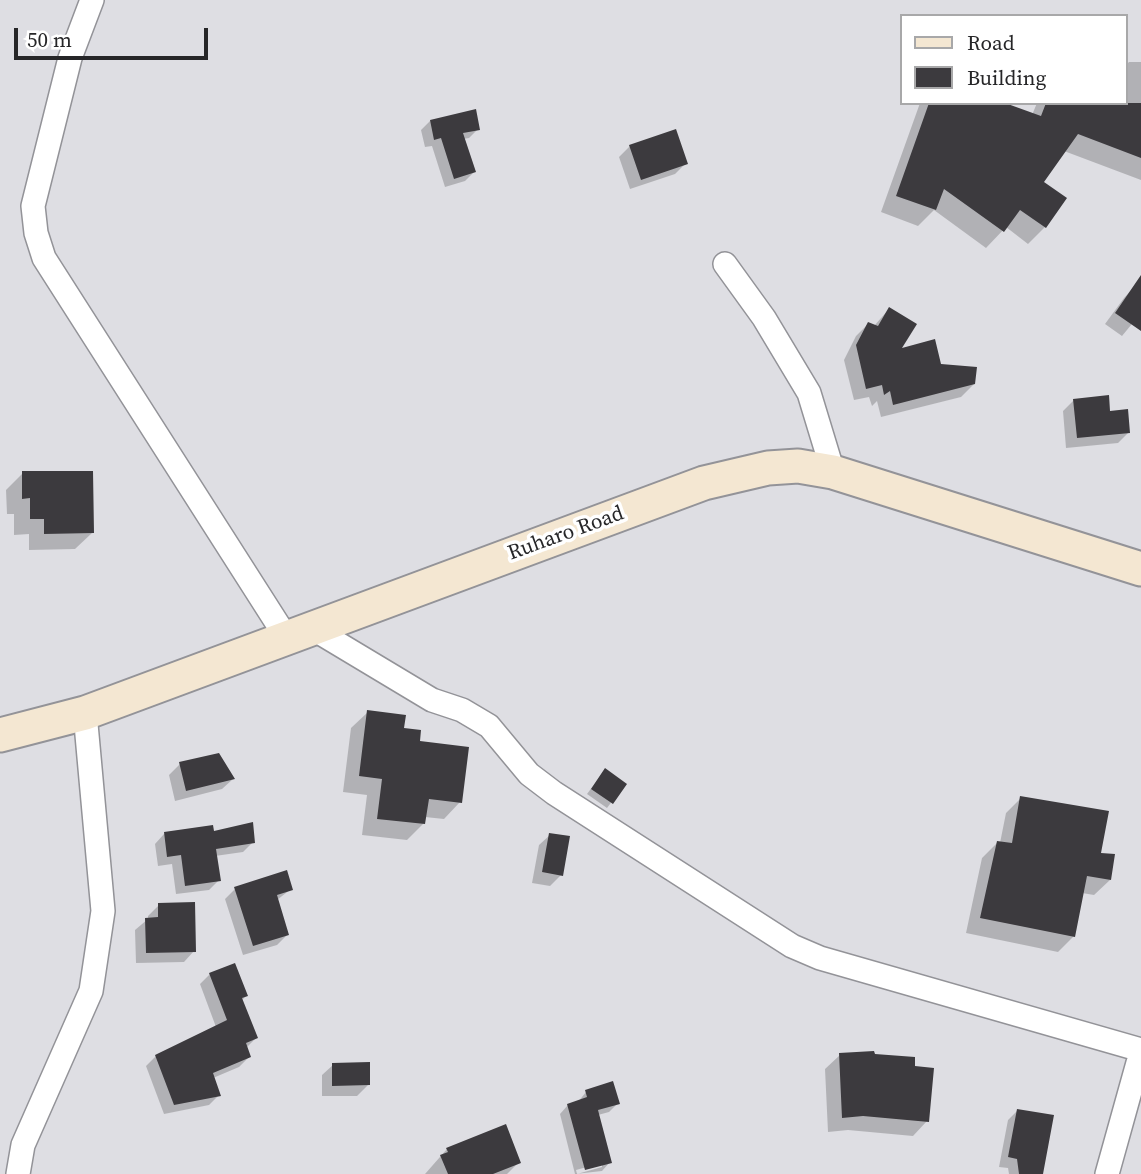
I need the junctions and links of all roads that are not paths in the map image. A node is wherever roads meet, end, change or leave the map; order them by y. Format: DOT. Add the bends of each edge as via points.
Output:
graph roads {
  1 [pos="92,0"];
  2 [pos="725,264"];
  3 [pos="833,472"];
  4 [pos="1141,569"];
  5 [pos="299,633"];
  6 [pos="85,713"];
  7 [pos="0,735"];
  8 [pos="1141,1051"];
  9 [pos="18,1174"];
  10 [pos="1107,1174"];
  1 -- 5 [label="street" via="70,58 33,206 44,258"];
  2 -- 3 [label="street" via="809,393"];
  3 -- 4 [label="street, Ruharo Road"];
  3 -- 5 [label="street, Ruharo Road" via="798,466 768,468 704,482"];
  5 -- 6 [label="street, Ruharo Road"];
  5 -- 8 [label="street" via="489,726 529,774 554,793 792,946"];
  6 -- 7 [label="street, Ruharo Road"];
  6 -- 9 [label="street" via="103,911 91,991 23,1145"];
  8 -- 10 [label="street"];
}
